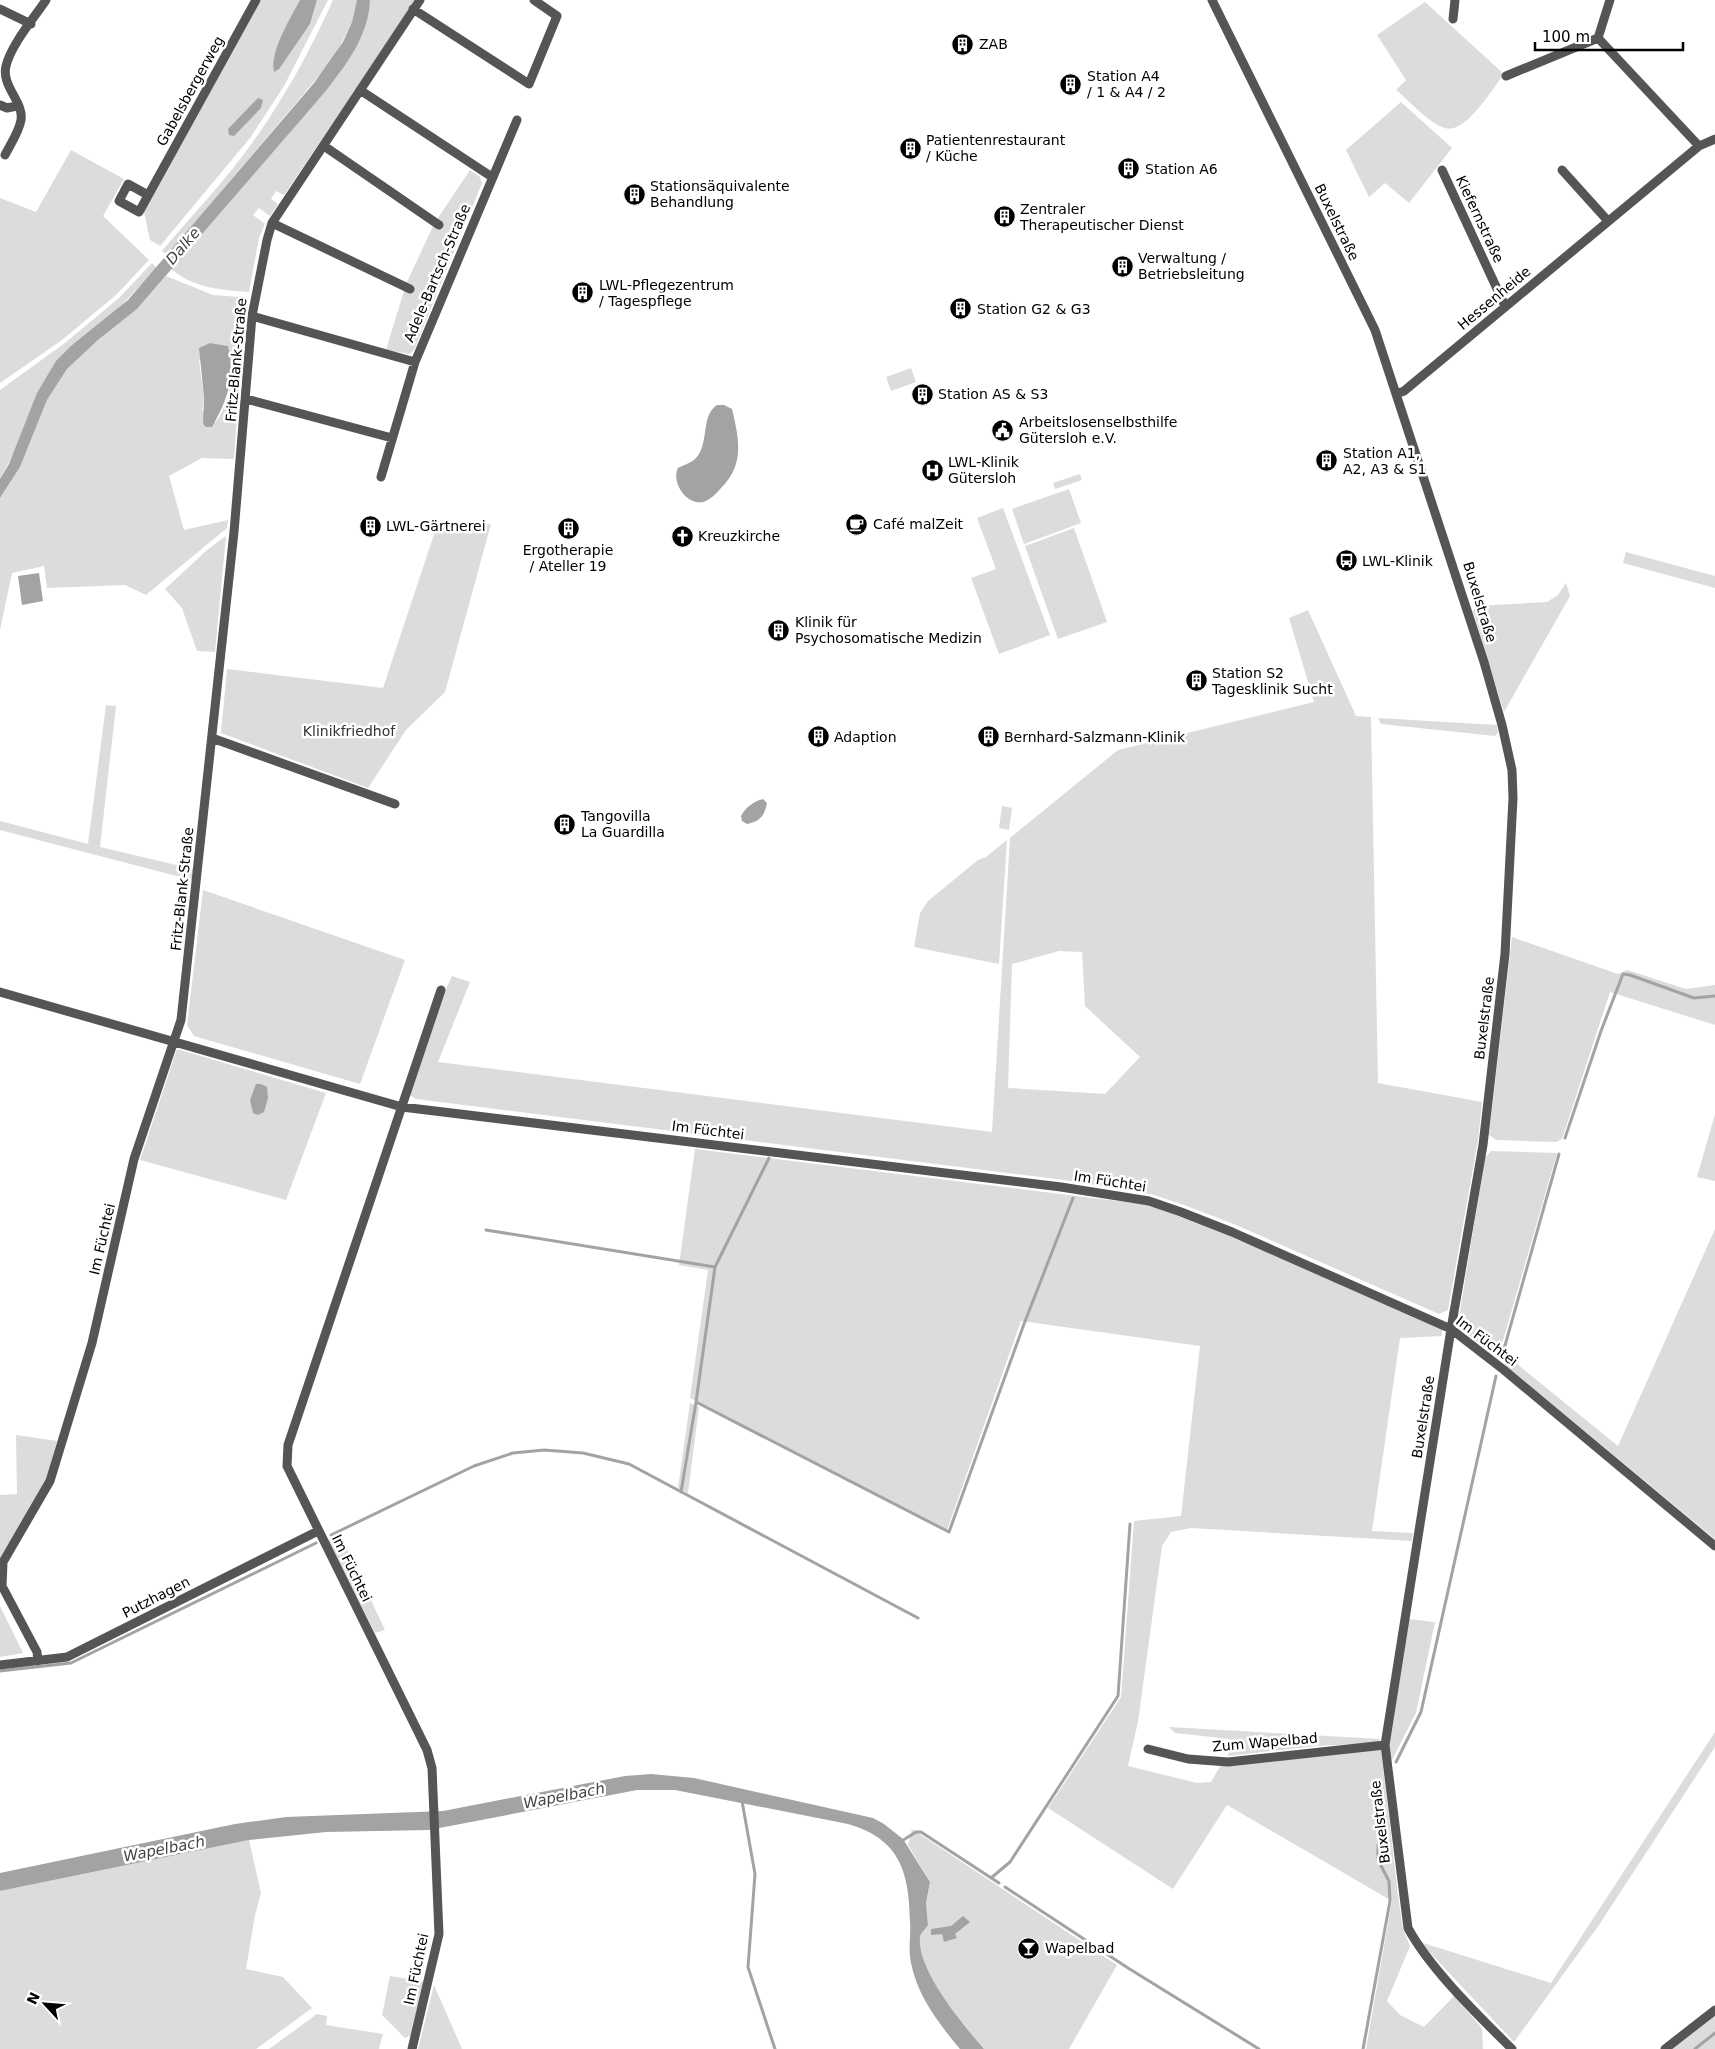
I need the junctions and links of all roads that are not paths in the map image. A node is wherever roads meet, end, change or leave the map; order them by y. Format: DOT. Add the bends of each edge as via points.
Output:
graph roads {
  1 [pos="46,0"];
  2 [pos="256,0"];
  3 [pos="420,0"];
  4 [pos="534,0"];
  5 [pos="1212,0"];
  6 [pos="1454,0"];
  7 [pos="1610,0"];
  8 [pos="0,9"];
  9 [pos="413,9"];
  10 [pos="1453,20"];
  11 [pos="30,24"];
  12 [pos="1598,38"];
  13 [pos="1506,76"];
  14 [pos="3,77"];
  15 [pos="360,90"];
  16 [pos="0,105"];
  17 [pos="17,106"];
  18 [pos="517,120"];
  19 [pos="1715,138"];
  20 [pos="324,146"];
  21 [pos="1699,146"];
  22 [pos="5,155"];
  23 [pos="1442,170"];
  24 [pos="1562,170"];
  25 [pos="492,177"];
  26 [pos="148,195"];
  27 [pos="1608,221"];
  28 [pos="272,224"];
  29 [pos="439,226"];
  30 [pos="410,289"];
  31 [pos="1505,306"];
  32 [pos="252,316"];
  33 [pos="415,362"];
  34 [pos="1396,394"];
  35 [pos="246,399"];
  36 [pos="392,438"];
  37 [pos="381,477"];
  38 [pos="212,738"];
  39 [pos="395,804"];
  40 [pos="441,990"];
  41 [pos="0,992"];
  42 [pos="175,1042"];
  43 [pos="402,1107"];
  44 [pos="1450,1329"];
  45 [pos="318,1531"];
  46 [pos="1715,1546"];
  47 [pos="38,1661"];
  48 [pos="0,1666"];
  49 [pos="1385,1745"];
  50 [pos="1148,1749"];
  51 [pos="1715,2010"];
  52 [pos="412,2049"];
  53 [pos="1512,2049"];
  54 [pos="1666,2049"];
  1 -- 11 [label="street"];
  2 -- 26 [label="street, Gabelsbergerweg"];
  3 -- 9 [label="street, Fritz-Blank-Straße"];
  4 -- 9 [label="street" via="557,16 530,84"];
  5 -- 34 [label="street, Buxelstraße" via="1375,330"];
  6 -- 10 [label="street"];
  7 -- 12 [label="street"];
  8 -- 11 [label="street"];
  9 -- 15 [label="street, Fritz-Blank-Straße"];
  11 -- 14 [label="street" via="8,61"];
  12 -- 13 [label="street"];
  12 -- 21 [label="street"];
  14 -- 17 [label="street"];
  15 -- 20 [label="street, Fritz-Blank-Straße"];
  15 -- 25 [label="street"];
  16 -- 17 [label="street" via="7,108"];
  17 -- 22 [label="street" via="21,122"];
  18 -- 25 [label="street, Adele-Bartsch-Straße"];
  19 -- 21 [label="street, Hessenheide"];
  20 -- 28 [label="street, Fritz-Blank-Straße"];
  20 -- 29 [label="street"];
  21 -- 27 [label="street, Hessenheide"];
  23 -- 31 [label="street, Kiefernstraße"];
  24 -- 27 [label="street"];
  25 -- 33 [label="street, Adele-Bartsch-Straße"];
  27 -- 31 [label="street, Hessenheide"];
  28 -- 30 [label="street"];
  28 -- 32 [label="street, Fritz-Blank-Straße"];
  31 -- 34 [label="street, Hessenheide" via="1404,391"];
  32 -- 33 [label="street, Adele-Bartsch-Straße"];
  32 -- 35 [label="street, Fritz-Blank-Straße"];
  33 -- 36 [label="street"];
  34 -- 44 [label="street, Buxelstraße" via="1502,725 1512,770 1514,798 1505,954 1483,1145"];
  35 -- 36 [label="street"];
  35 -- 38 [label="street, Fritz-Blank-Straße"];
  36 -- 37 [label="street"];
  38 -- 39 [label="street"];
  38 -- 42 [label="street, Fritz-Blank-Straße" via="181,1020"];
  40 -- 43 [label="street, Im Füchtei"];
  41 -- 42 [label="street, Im Füchtei"];
  42 -- 43 [label="street, Im Füchtei"];
  42 -- 47 [label="street, Im Füchtei" via="134,1158 92,1343 52,1473 35,1510 3,1562 2,1586 37,1652"];
  43 -- 44 [label="street, Im Füchtei" via="1061,1187 1149,1201 1232,1232"];
  43 -- 45 [label="street, Im Füchtei" via="288,1445 287,1466"];
  44 -- 46 [label="street, Im Füchtei"];
  44 -- 49 [label="street, Buxelstraße"];
  45 -- 47 [label="street, Putzhagen" via="67,1657"];
  45 -- 52 [label="street, Im Füchtei" via="427,1750 432,1768 439,1934"];
  47 -- 48 [label="street, Putzhagen"];
  49 -- 50 [label="street, Zum Wapelbad" via="1228,1762 1188,1760"];
  49 -- 53 [label="street, Buxelstraße" via="1408,1928 1416,1944 1480,2018"];
  51 -- 54 [label="street"];
}
